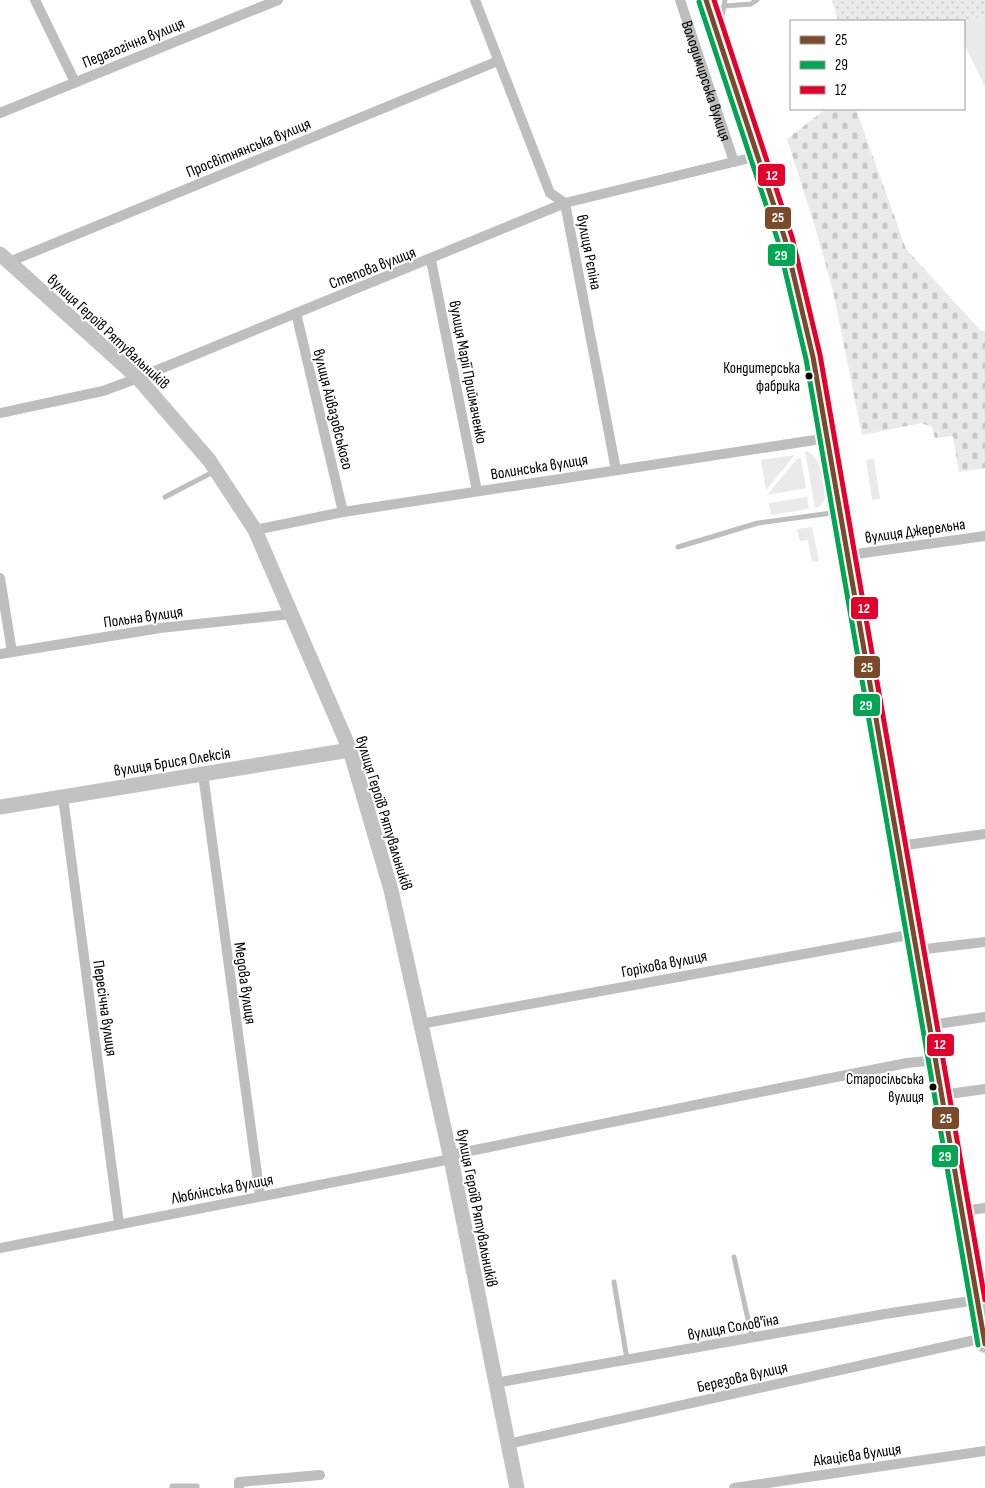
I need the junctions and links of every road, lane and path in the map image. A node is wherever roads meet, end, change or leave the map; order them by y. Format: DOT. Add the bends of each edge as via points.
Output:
graph roads {
  1 [pos="34,0"];
  2 [pos="278,0"];
  3 [pos="475,0"];
  4 [pos="680,0"];
  5 [pos="706,0"];
  6 [pos="725,0"];
  7 [pos="757,0"];
  8 [pos="252,5"];
  9 [pos="726,6"];
  10 [pos="718,35"];
  11 [pos="498,61"];
  12 [pos="75,82"];
  13 [pos="0,113"];
  14 [pos="758,156"];
  15 [pos="734,162"];
  16 [pos="565,203"];
  17 [pos="4,258"];
  18 [pos="431,260"];
  19 [pos="296,313"];
  20 [pos="138,378"];
  21 [pos="0,413"];
  22 [pos="828,438"];
  23 [pos="216,470"];
  24 [pos="616,470"];
  25 [pos="477,491"];
  26 [pos="166,497"];
  27 [pos="343,512"];
  28 [pos="842,512"];
  29 [pos="255,530"];
  30 [pos="985,536"];
  31 [pos="678,547"];
  32 [pos="849,555"];
  33 [pos="0,578"];
  34 [pos="291,614"];
  35 [pos="12,652"];
  36 [pos="0,654"];
  37 [pos="350,750"];
  38 [pos="203,774"];
  39 [pos="63,797"];
  40 [pos="0,807"];
  41 [pos="985,834"];
  42 [pos="899,846"];
  43 [pos="914,934"];
  44 [pos="985,942"];
  45 [pos="917,950"];
  46 [pos="985,1017"];
  47 [pos="420,1024"];
  48 [pos="930,1025"];
  49 [pos="936,1060"];
  50 [pos="985,1089"];
  51 [pos="942,1095"];
  52 [pos="450,1157"];
  53 [pos="260,1196"];
  54 [pos="985,1208"];
  55 [pos="962,1211"];
  56 [pos="119,1223"];
  57 [pos="0,1248"];
  58 [pos="734,1257"];
  59 [pos="979,1280"];
  60 [pos="614,1282"];
  61 [pos="977,1300"];
  62 [pos="752,1338"];
  63 [pos="984,1341"];
  64 [pos="627,1360"];
  65 [pos="495,1384"];
  66 [pos="508,1444"];
  67 [pos="985,1451"];
  68 [pos="320,1475"];
  69 [pos="172,1488"];
  70 [pos="197,1488"];
  71 [pos="239,1488"];
  72 [pos="517,1488"];
  73 [pos="734,1488"];
  1 -- 12 [label="street"];
  2 -- 8 [label="street, Педагогічна вулиця"];
  3 -- 11 [label="street, вулиця Рєпіна"];
  4 -- 15 [label="street, Володимирська вулиця"];
  5 -- 10 [label="main road, Володимирська вулиця"];
  6 -- 9 [label="lane"];
  7 -- 9 [label="lane" via="751,4"];
  8 -- 12 [label="street, Педагогічна вулиця"];
  9 -- 10 [label="lane"];
  10 -- 14 [label="main road, Володимирська вулиця"];
  11 -- 16 [label="street, вулиця Рєпіна" via="550,193"];
  11 -- 17 [label="street, Просвітнянська вулиця"];
  12 -- 13 [label="street, Педагогічна вулиця"];
  14 -- 15 [label="street, Степова вулиця"];
  14 -- 22 [label="main road, Володимирська вулиця" via="801,299"];
  15 -- 16 [label="street, Степова вулиця"];
  16 -- 18 [label="street, Степова вулиця"];
  16 -- 24 [label="street, вулиця Рєпіна"];
  17 -- 20 [label="street, вулиця Героїв Рятувальників"];
  18 -- 19 [label="street, Степова вулиця"];
  18 -- 25 [label="street, вулиця Марії Приймаченко"];
  19 -- 20 [label="street, Степова вулиця"];
  19 -- 27 [label="street, вулиця Айвазовського"];
  20 -- 21 [label="street, Степова вулиця" via="102,391"];
  20 -- 23 [label="street, вулиця Героїв Рятувальників"];
  22 -- 24 [label="street, Волинська вулиця"];
  22 -- 28 [label="main road, Володимирська вулиця"];
  23 -- 26 [label="lane"];
  23 -- 29 [label="street, вулиця Героїв Рятувальників"];
  24 -- 25 [label="street, Волинська вулиця"];
  25 -- 27 [label="street, Волинська вулиця"];
  27 -- 29 [label="street, Волинська вулиця"];
  28 -- 31 [label="lane" via="758,523"];
  28 -- 32 [label="main road, Володимирська вулиця"];
  29 -- 34 [label="street, вулиця Героїв Рятувальників"];
  30 -- 32 [label="street, вулиця Джерельна"];
  32 -- 42 [label="main road, Володимирська вулиця"];
  33 -- 35 [label="street"];
  34 -- 35 [label="street, Польна вулиця" via="160,628"];
  34 -- 37 [label="street, вулиця Героїв Рятувальників"];
  35 -- 36 [label="street, Польна вулиця"];
  37 -- 38 [label="street, вулиця Брися Олексія"];
  37 -- 47 [label="street, вулиця Героїв Рятувальників" via="391,890"];
  38 -- 39 [label="street, вулиця Брися Олексія"];
  38 -- 53 [label="street, Медова вулиця"];
  39 -- 40 [label="street, вулиця Брися Олексія"];
  39 -- 56 [label="street, Пересічна вулиця"];
  41 -- 42 [label="street"];
  42 -- 43 [label="main road, Володимирська вулиця"];
  43 -- 45 [label="main road, Володимирська вулиця"];
  43 -- 47 [label="street, Горіхова вулиця"];
  44 -- 45 [label="street"];
  45 -- 48 [label="main road, Володимирська вулиця"];
  46 -- 48 [label="street"];
  47 -- 52 [label="street, вулиця Героїв Рятувальників"];
  48 -- 49 [label="main road, Володимирська вулиця"];
  49 -- 51 [label="main road, Володимирська вулиця"];
  49 -- 52 [label="street" via="777,1088"];
  50 -- 51 [label="street"];
  51 -- 55 [label="main road, Володимирська вулиця"];
  52 -- 53 [label="street, Люблінська вулиця"];
  52 -- 65 [label="street, вулиця Героїв Рятувальників"];
  53 -- 56 [label="street, Люблінська вулиця"];
  54 -- 55 [label="street"];
  55 -- 59 [label="main road, Володимирська вулиця"];
  56 -- 57 [label="street, Люблінська вулиця"];
  58 -- 62 [label="lane"];
  59 -- 61 [label="main road, Володимирська вулиця"];
  60 -- 64 [label="lane"];
  61 -- 62 [label="street, вулиця Солов'їна"];
  61 -- 63 [label="main road, Володимирська вулиця"];
  62 -- 64 [label="street, вулиця Солов'їна"];
  63 -- 66 [label="street, Березова вулиця"];
  64 -- 65 [label="street, вулиця Солов'їна"];
  65 -- 66 [label="street, вулиця Героїв Рятувальників"];
  66 -- 72 [label="street, вулиця Героїв Рятувальників"];
  67 -- 73 [label="street, Акацієва вулиця"];
  68 -- 71 [label="street" via="239,1482"];
  69 -- 70 [label="lane"];
}
